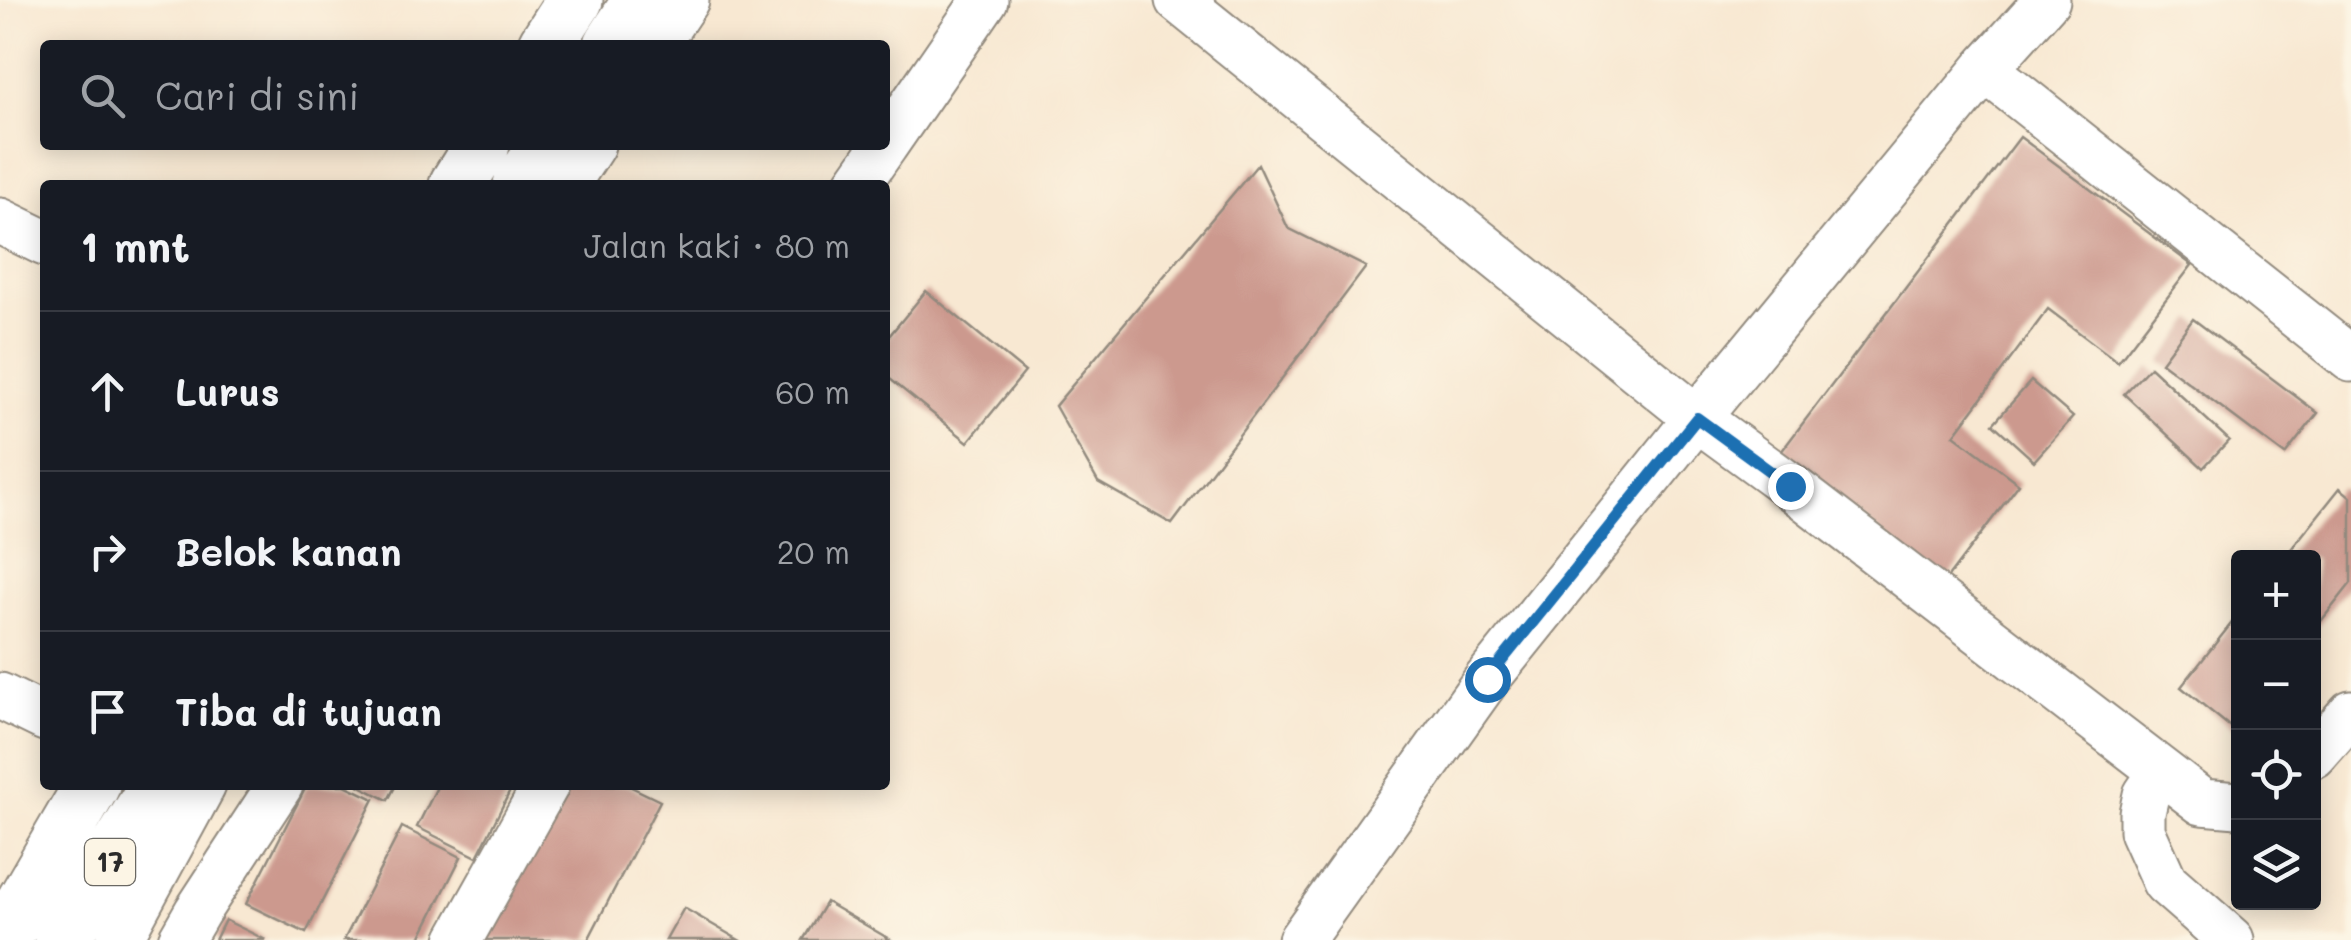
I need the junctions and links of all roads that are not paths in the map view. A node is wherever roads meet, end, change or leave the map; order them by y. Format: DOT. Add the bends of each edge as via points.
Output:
graph roads {
  1 [pos="575,0"];
  2 [pos="642,0"];
  3 [pos="686,0"];
  4 [pos="985,0"];
  5 [pos="1178,0"];
  6 [pos="2047,0"];
  7 [pos="549,40"];
  8 [pos="615,40"];
  9 [pos="659,40"];
  10 [pos="1985,69"];
  11 [pos="890,138"];
  12 [pos="479,150"];
  13 [pos="544,150"];
  14 [pos="589,150"];
  15 [pos="882,150"];
  16 [pos="460,180"];
  17 [pos="524,180"];
  18 [pos="569,180"];
  19 [pos="860,180"];
  20 [pos="0,221"];
  21 [pos="40,241"];
  22 [pos="2351,359"];
  23 [pos="1697,418"];
  24 [pos="0,696"];
  25 [pos="2351,713"];
  26 [pos="40,716"];
  27 [pos="2321,748"];
  28 [pos="2162,773"];
  29 [pos="89,790"];
  30 [pos="155,790"];
  31 [pos="200,790"];
  32 [pos="277,790"];
  33 [pos="543,790"];
  34 [pos="2231,804"];
  35 [pos="2,940"];
  36 [pos="62,940"];
  37 [pos="119,940"];
  38 [pos="182,940"];
  39 [pos="459,940"];
  40 [pos="1301,940"];
  41 [pos="2231,940"];
  1 -- 7 [label="highway"];
  2 -- 8 [label="highway"];
  3 -- 9 [label="street"];
  4 -- 11 [label="street"];
  5 -- 23 [label="street"];
  6 -- 10 [label="street"];
  10 -- 22 [label="street"];
  10 -- 23 [label="street"];
  12 -- 16 [label="highway"];
  13 -- 17 [label="highway"];
  14 -- 18 [label="street"];
  15 -- 19 [label="street"];
  20 -- 21 [label="street"];
  23 -- 28 [label="street"];
  23 -- 40 [label="street" via="1487,679"];
  24 -- 26 [label="street"];
  25 -- 27 [label="street"];
  28 -- 34 [label="street" via="2202,802"];
  28 -- 41 [label="street" via="2146,796 2142,831 2166,882"];
  29 -- 35 [label="highway, 17"];
  30 -- 36 [label="highway, 17"];
  31 -- 37 [label="street"];
  32 -- 38 [label="street"];
  33 -- 39 [label="street"];
}
